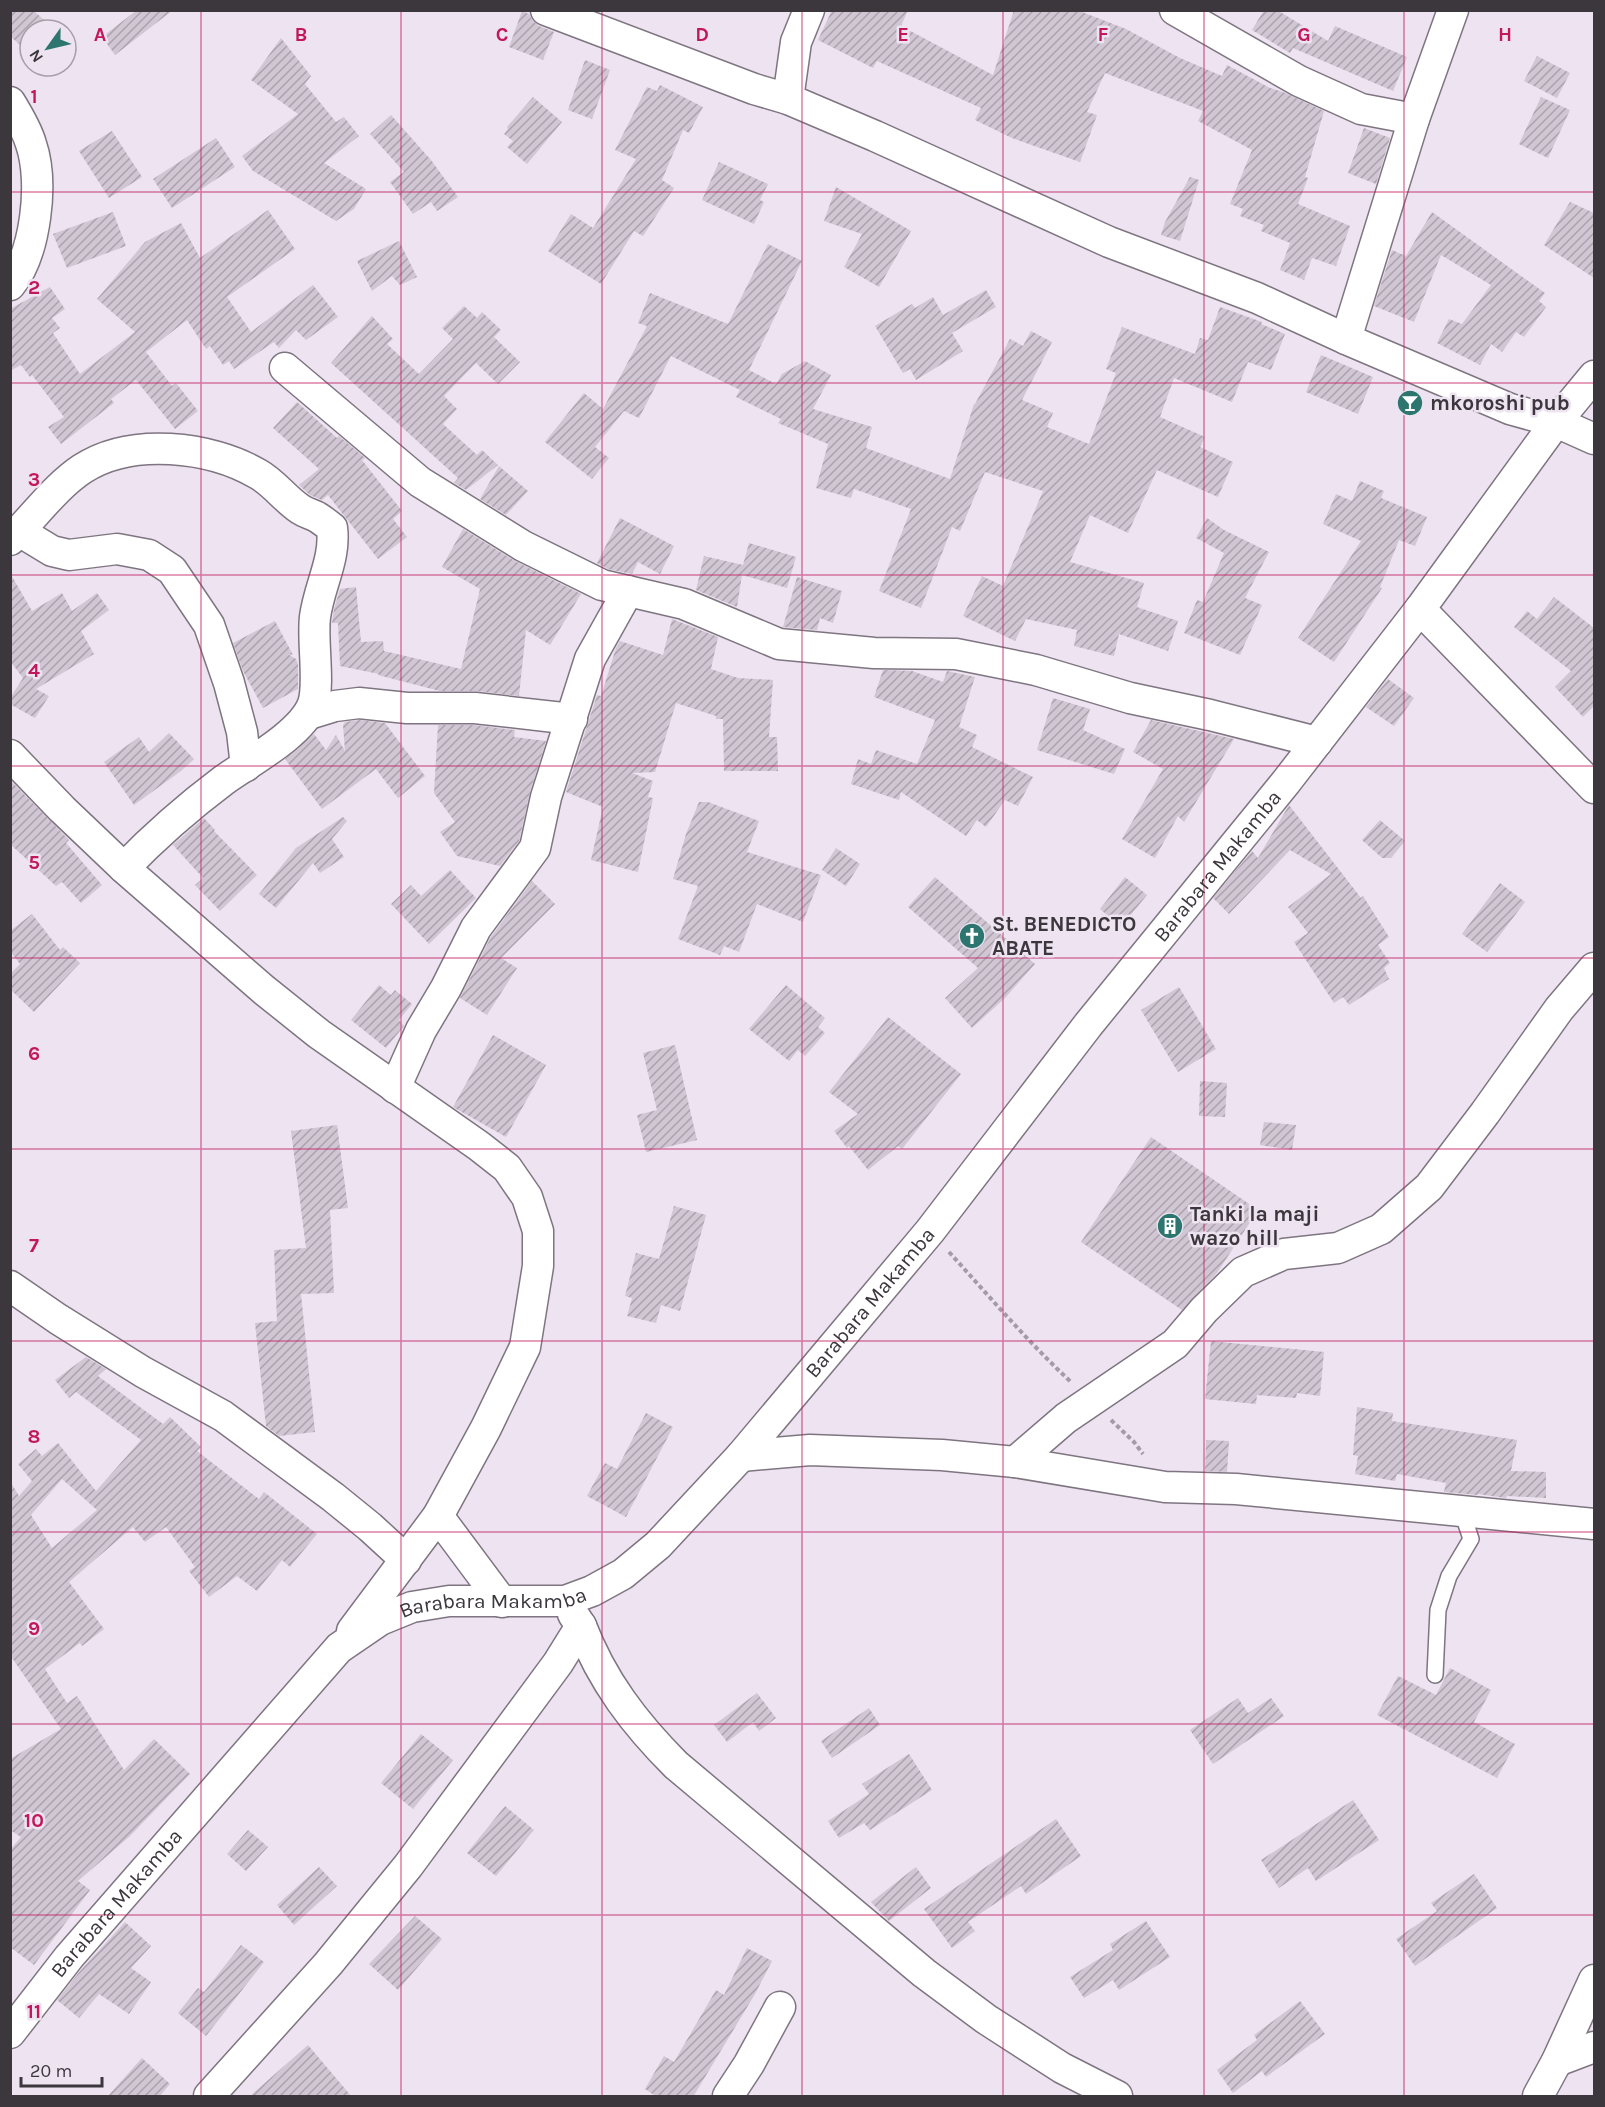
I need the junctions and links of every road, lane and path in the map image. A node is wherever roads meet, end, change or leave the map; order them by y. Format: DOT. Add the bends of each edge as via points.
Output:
graph roads {
  1 [pos="809,10"];
  2 [pos="1175,10"];
  3 [pos="1453,10"];
  4 [pos="559,12"];
  5 [pos="788,99"];
  6 [pos="10,102"];
  7 [pos="1414,119"];
  8 [pos="10,285"];
  9 [pos="1346,339"];
  10 [pos="285,369"];
  11 [pos="1594,376"];
  12 [pos="1556,422"];
  13 [pos="1594,439"];
  14 [pos="15,536"];
  15 [pos="628,591"];
  16 [pos="1420,609"];
  17 [pos="309,714"];
  18 [pos="572,719"];
  19 [pos="1317,742"];
  20 [pos="10,755"];
  21 [pos="246,766"];
  22 [pos="1594,788"];
  23 [pos="124,868"];
  24 [pos="1594,968"];
  25 [pos="395,1088"];
  26 [pos="930,1231"];
  27 [pos="10,1286"];
  28 [pos="1092,1400"];
  29 [pos="741,1456"];
  30 [pos="1015,1462"];
  31 [pos="1165,1487"];
  32 [pos="1462,1512"];
  33 [pos="438,1516"];
  34 [pos="1594,1524"];
  35 [pos="406,1560"];
  36 [pos="565,1601"];
  37 [pos="502,1602"];
  38 [pos="581,1626"];
  39 [pos="339,1647"];
  40 [pos="1434,1675"];
  41 [pos="1594,1980"];
  42 [pos="780,2007"];
  43 [pos="10,2033"];
  44 [pos="1594,2047"];
  45 [pos="1557,2061"];
  46 [pos="209,2097"];
  47 [pos="728,2097"];
  48 [pos="1117,2097"];
  49 [pos="1538,2097"];
  1 -- 5 [label="street" via="796,42"];
  2 -- 7 [label="street" via="1299,81 1361,110"];
  3 -- 7 [label="street"];
  4 -- 5 [label="street"];
  5 -- 9 [label="street" via="1109,242 1257,298"];
  6 -- 8 [label="street" via="32,145 38,180 30,247"];
  7 -- 9 [label="street"];
  9 -- 12 [label="street" via="1510,409"];
  10 -- 15 [label="street" via="420,483 523,546 602,585"];
  11 -- 12 [label="street, Barabara Makamba"];
  12 -- 13 [label="street"];
  12 -- 16 [label="street, Barabara Makamba"];
  14 -- 17 [label="street" via="59,489 102,457 131,451 186,450 216,455 259,474 296,507 332,528 332,559 315,617 314,701"];
  14 -- 21 [label="street" via="69,555 117,549 149,555 172,570 209,625 239,722"];
  15 -- 18 [label="street" via="590,659"];
  15 -- 19 [label="street" via="684,604 779,644 874,653 956,654 1036,670 1130,698"];
  16 -- 19 [label="street, Barabara Makamba"];
  16 -- 22 [label="street"];
  17 -- 18 [label="street" via="358,703 475,708"];
  17 -- 21 [label="street"];
  18 -- 25 [label="street" via="546,797 535,848 476,927"];
  19 -- 26 [label="street, Barabara Makamba" via="1088,1025"];
  20 -- 23 [label="street"];
  21 -- 23 [label="street" via="172,821"];
  23 -- 25 [label="street" via="273,998"];
  24 -- 28 [label="street" via="1559,1009 1429,1187 1381,1229 1338,1248 1284,1254 1242,1272 1175,1344"];
  25 -- 33 [label="street" via="507,1168 527,1197 537,1231 538,1266 525,1347"];
  26 -- 28 [label="path" via="1043,1356"];
  26 -- 29 [label="street, Barabara Makamba"];
  27 -- 35 [label="street" via="143,1372 223,1416 333,1497"];
  28 -- 30 [label="street"];
  28 -- 31 [label="path" via="1134,1442"];
  29 -- 30 [label="street" via="810,1450"];
  29 -- 36 [label="street, Barabara Makamba" via="658,1545 623,1574"];
  30 -- 31 [label="street"];
  31 -- 32 [label="street" via="1236,1489"];
  32 -- 34 [label="street"];
  32 -- 40 [label="lane" via="1471,1539 1449,1576 1438,1610"];
  33 -- 35 [label="street"];
  33 -- 37 [label="street"];
  35 -- 39 [label="street"];
  36 -- 37 [label="street, Barabara Makamba"];
  36 -- 38 [label="street"];
  37 -- 39 [label="street, Barabara Makamba" via="448,1601 412,1607 380,1620"];
  38 -- 46 [label="street" via="408,1866 328,1964"];
  38 -- 48 [label="street" via="612,1689 647,1736 676,1765 924,1973 1062,2068"];
  39 -- 43 [label="street, Barabara Makamba" via="69,1957"];
  41 -- 45 [label="street"];
  42 -- 47 [label="street"];
  44 -- 45 [label="street"];
  45 -- 49 [label="street"];
}
